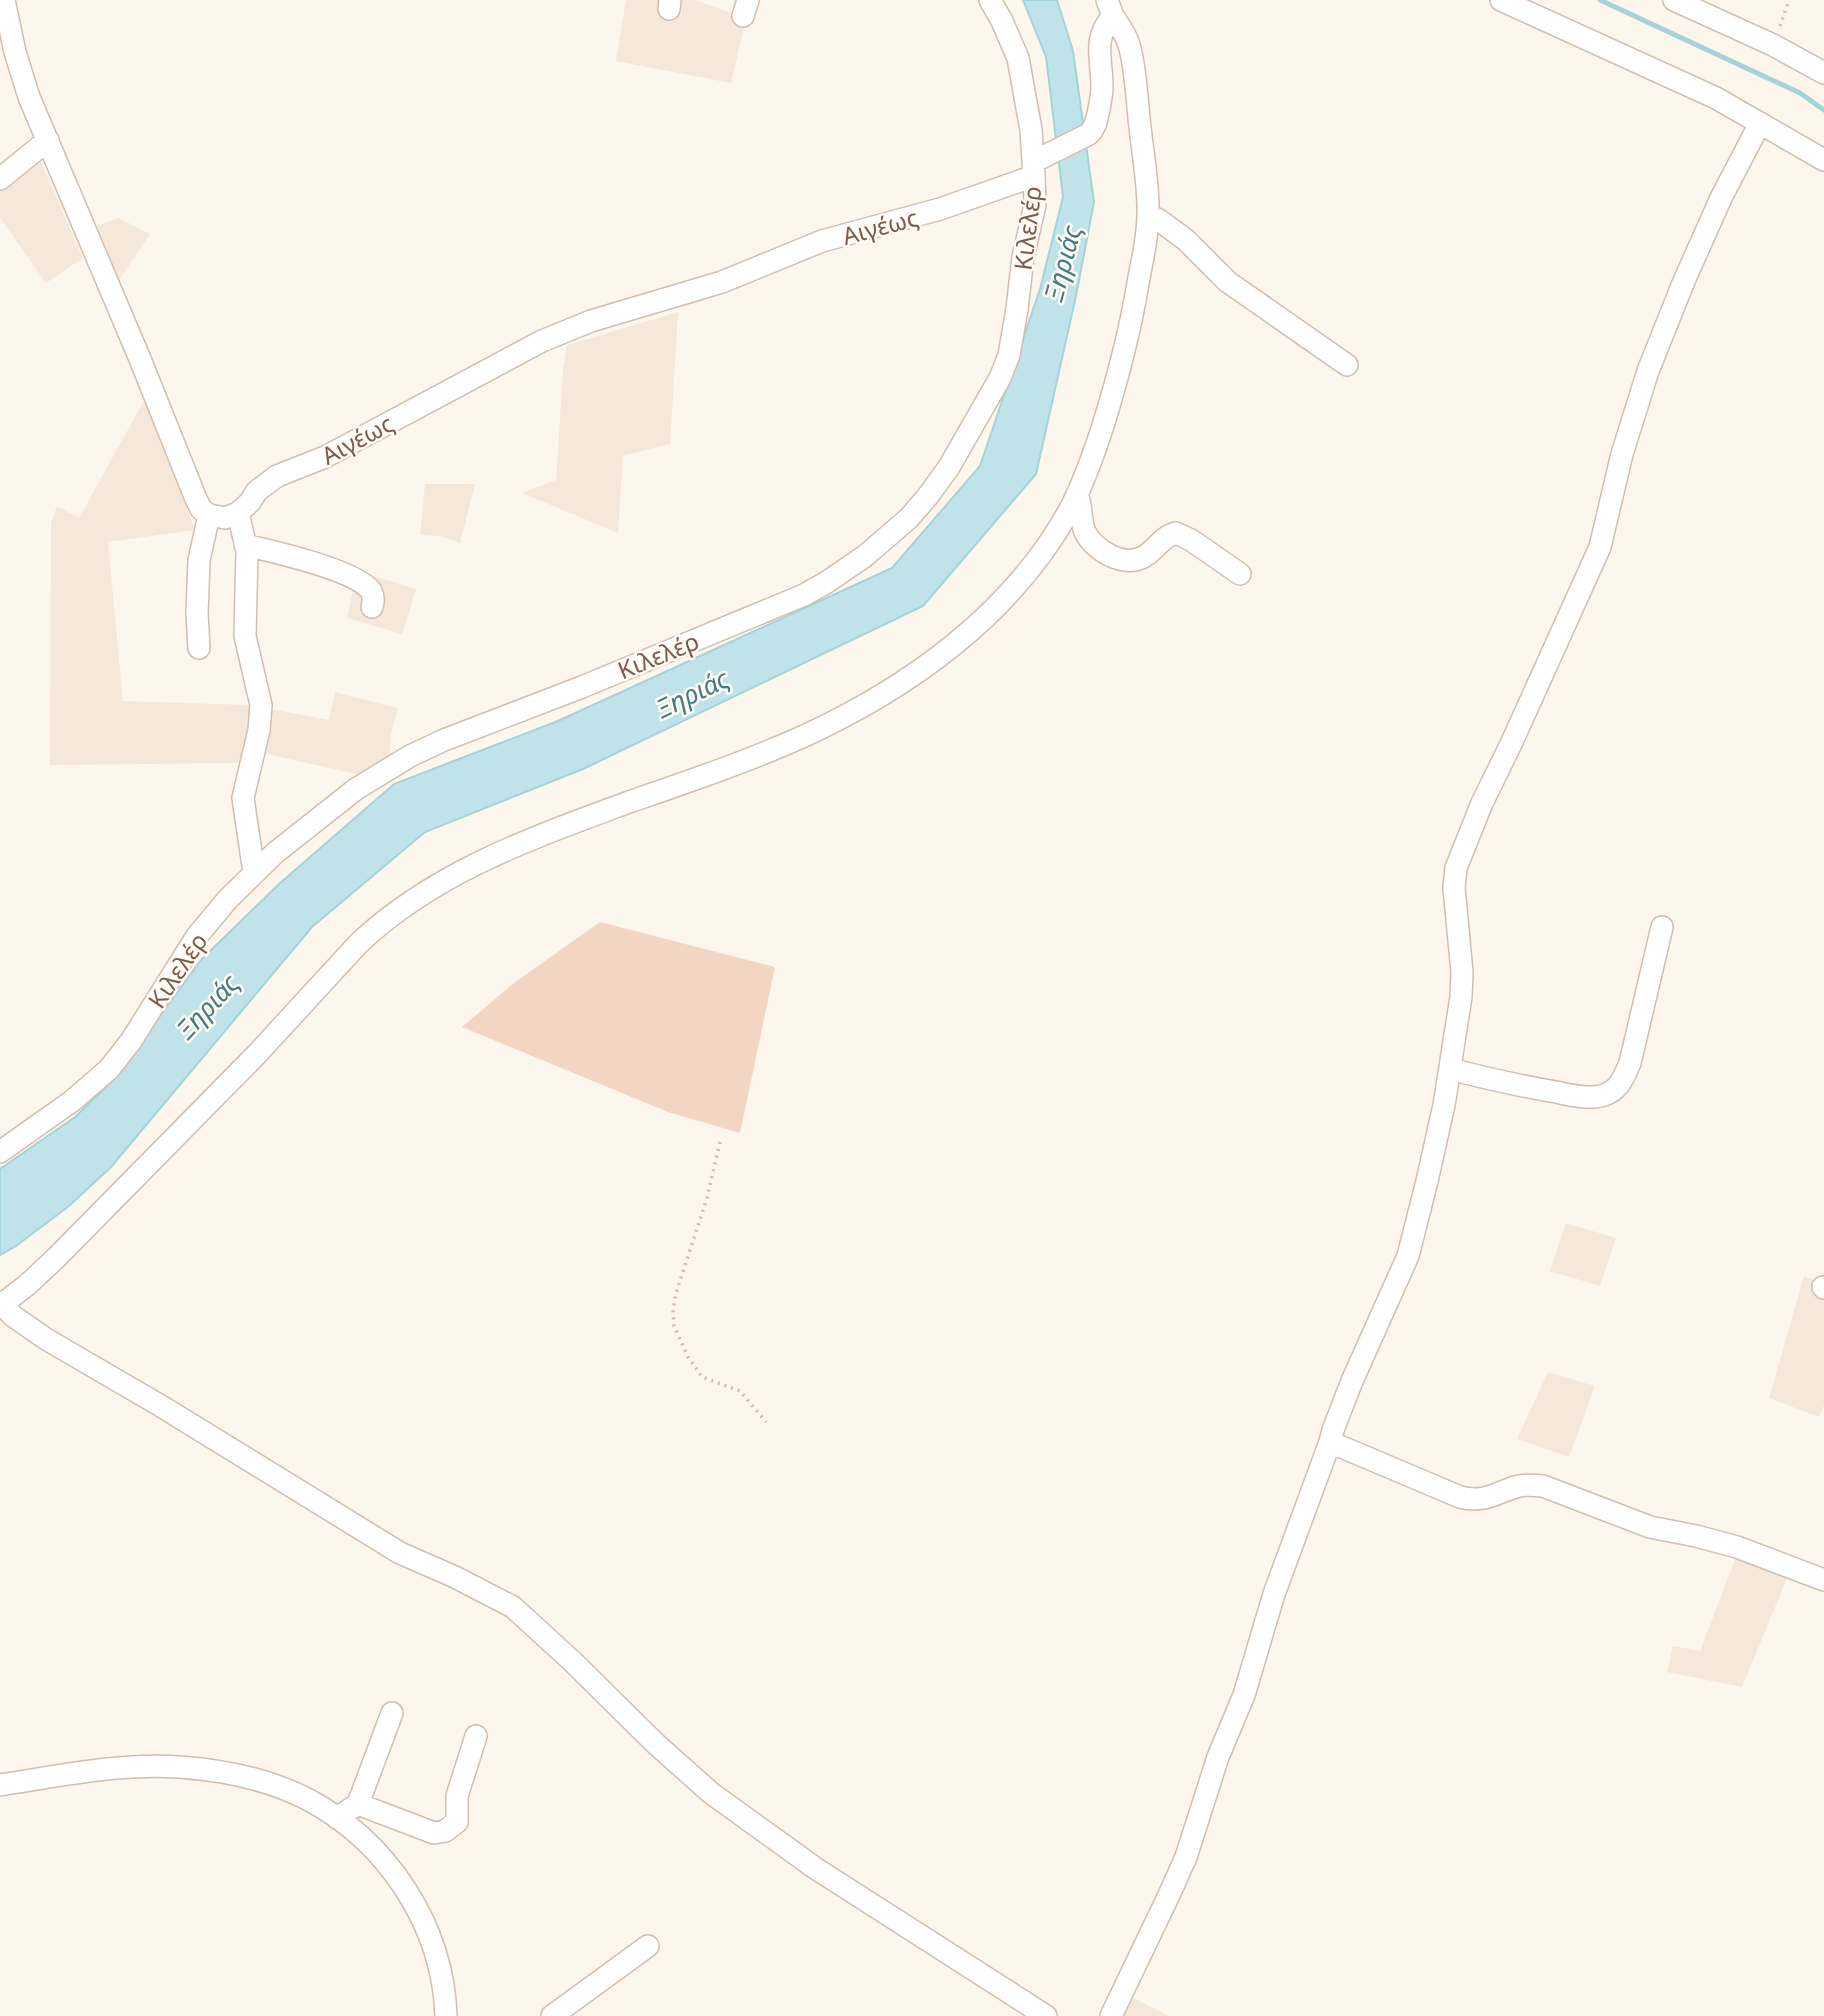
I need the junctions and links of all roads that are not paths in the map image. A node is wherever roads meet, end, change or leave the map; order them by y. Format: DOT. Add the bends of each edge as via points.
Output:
graph roads {
  1 [pos="4,0"];
  2 [pos="990,0"];
  3 [pos="1501,0"];
  4 [pos="1674,0"];
  5 [pos="1110,8"];
  6 [pos="1824,73"];
  7 [pos="1760,122"];
  8 [pos="48,140"];
  9 [pos="1824,160"];
  10 [pos="1034,169"];
  11 [pos="0,178"];
  12 [pos="1153,218"];
  13 [pos="1347,365"];
  14 [pos="1077,494"];
  15 [pos="238,513"];
  16 [pos="209,515"];
  17 [pos="245,545"];
  18 [pos="1241,574"];
  19 [pos="372,607"];
  20 [pos="199,648"];
  21 [pos="254,873"];
  22 [pos="1662,927"];
  23 [pos="1450,1069"];
  24 [pos="0,1152"];
  25 [pos="1,1304"];
  26 [pos="1331,1442"];
  27 [pos="1824,1580"];
  28 [pos="391,1713"];
  29 [pos="476,1736"];
  30 [pos="0,1785"];
  31 [pos="358,1804"];
  32 [pos="337,1818"];
  33 [pos="649,1945"];
  34 [pos="446,2016"];
  35 [pos="552,2016"];
  36 [pos="1046,2016"];
  37 [pos="1111,2016"];
  1 -- 8 [label="street" via="29,97"];
  2 -- 10 [label="street, Κιλελέρ" via="1018,58"];
  3 -- 7 [label="street"];
  4 -- 6 [label="street"];
  5 -- 10 [label="street, Αιγέως" via="1101,38 1101,101 1094,128"];
  5 -- 12 [label="street" via="1130,48"];
  7 -- 9 [label="street"];
  7 -- 23 [label="street" via="1721,198 1648,371 1600,547 1456,868 1462,972"];
  8 -- 11 [label="street"];
  8 -- 16 [label="street" via="196,499"];
  10 -- 15 [label="street, Αιγέως" via="918,216 822,242 722,282 551,337 325,457 277,476"];
  10 -- 21 [label="street, Κιλελέρ" via="1035,205 1009,355 1000,378 940,482 884,541 827,582 782,605 410,756 356,789"];
  12 -- 13 [label="street" via="1186,240 1228,282"];
  12 -- 14 [label="street" via="1109,405"];
  14 -- 18 [label="street" via="1086,534 1105,553 1136,560 1176,533"];
  14 -- 25 [label="street" via="1033,565 998,605 925,666 872,701 743,761 492,855 385,920 188,1126 56,1258"];
  15 -- 16 [label="street" via="225,518"];
  15 -- 17 [label="street"];
  16 -- 20 [label="street" via="199,560"];
  17 -- 19 [label="street" via="338,571 364,585 374,599"];
  17 -- 21 [label="street" via="245,636 261,705 243,798"];
  21 -- 24 [label="street, Κιλελέρ" via="197,936 109,1069"];
  22 -- 23 [label="street" via="1630,1063 1613,1091 1580,1097"];
  23 -- 26 [label="street" via="1408,1256 1352,1381"];
  25 -- 36 [label="street" via="46,1339 400,1553 513,1607 711,1793 815,1868"];
  26 -- 27 [label="street" via="1460,1497 1481,1499 1515,1486 1543,1486 1650,1527 1737,1546"];
  26 -- 37 [label="street" via="1185,1857"];
  28 -- 31 [label="street"];
  29 -- 31 [label="street" via="457,1796 457,1822 445,1831 434,1833"];
  30 -- 32 [label="street" via="118,1768 207,1769 305,1798"];
  31 -- 32 [label="street"];
  32 -- 34 [label="street" via="382,1858 418,1908 433,1944"];
  33 -- 35 [label="street"];
}
